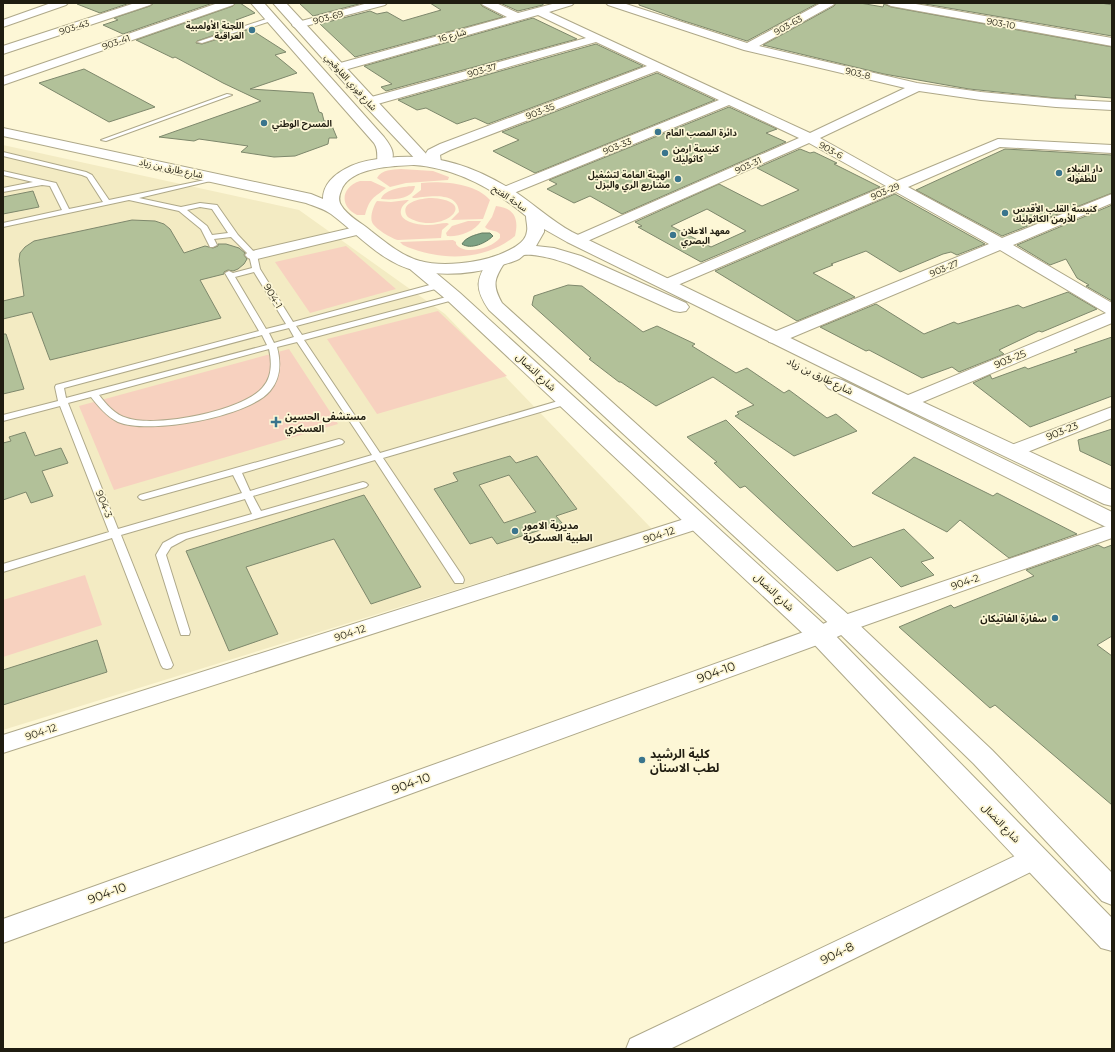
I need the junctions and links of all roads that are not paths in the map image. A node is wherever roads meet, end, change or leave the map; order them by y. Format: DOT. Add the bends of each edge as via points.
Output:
graph roads {
  1 [pos="146,3"];
  2 [pos="229,3"];
  3 [pos="257,3"];
  4 [pos="279,3"];
  5 [pos="381,3"];
  6 [pos="487,3"];
  7 [pos="568,3"];
  8 [pos="612,3"];
  9 [pos="829,3"];
  10 [pos="891,3"];
  11 [pos="54,4"];
  12 [pos="538,11"];
  13 [pos="517,17"];
  14 [pos="272,19"];
  15 [pos="3,24"];
  16 [pos="298,25"];
  17 [pos="594,39"];
  18 [pos="200,42"];
  19 [pos="1112,42"];
  20 [pos="748,47"];
  21 [pos="3,50"];
  22 [pos="656,67"];
  23 [pos="337,68"];
  24 [pos="3,81"];
  25 [pos="917,87"];
  26 [pos="229,95"];
  27 [pos="730,100"];
  28 [pos="368,102"];
  29 [pos="1112,106"];
  30 [pos="3,118"];
  31 [pos="3,132"];
  32 [pos="810,138"];
  33 [pos="104,140"];
  34 [pos="1112,149"];
  35 [pos="3,154"];
  36 [pos="429,161"];
  37 [pos="384,162"];
  38 [pos="3,173"];
  39 [pos="217,178"];
  40 [pos="42,183"];
  41 [pos="336,183"];
  42 [pos="897,186"];
  43 [pos="3,190"];
  44 [pos="504,192"];
  45 [pos="129,198"];
  46 [pos="1112,198"];
  47 [pos="107,203"];
  48 [pos="181,209"];
  49 [pos="66,211"];
  50 [pos="337,211"];
  51 [pos="534,214"];
  52 [pos="3,225"];
  53 [pos="355,226"];
  54 [pos="233,234"];
  55 [pos="578,240"];
  56 [pos="1001,244"];
  57 [pos="521,250"];
  58 [pos="252,257"];
  59 [pos="496,262"];
  60 [pos="417,266"];
  61 [pos="668,284"];
  62 [pos="447,291"];
  63 [pos="1112,310"];
  64 [pos="1112,317"];
  65 [pos="291,325"];
  66 [pos="264,332"];
  67 [pos="299,338"];
  68 [pos="775,338"];
  69 [pos="272,346"];
  70 [pos="194,351"];
  71 [pos="202,364"];
  72 [pos="105,374"];
  73 [pos="112,388"];
  74 [pos="93,394"];
  75 [pos="568,401"];
  76 [pos="63,402"];
  77 [pos="907,402"];
  78 [pos="1112,412"];
  79 [pos="3,418"];
  80 [pos="339,442"];
  81 [pos="1013,451"];
  82 [pos="378,457"];
  83 [pos="236,472"];
  84 [pos="363,485"];
  85 [pos="248,495"];
  86 [pos="143,497"];
  87 [pos="1112,499"];
  88 [pos="258,516"];
  89 [pos="1112,521"];
  90 [pos="697,522"];
  91 [pos="1112,531"];
  92 [pos="116,533"];
  93 [pos="3,568"];
  94 [pos="459,580"];
  95 [pos="844,624"];
  96 [pos="185,632"];
  97 [pos="820,635"];
  98 [pos="167,665"];
  99 [pos="3,744"];
  100 [pos="1034,858"];
  101 [pos="1112,892"];
  102 [pos="3,931"];
  103 [pos="1112,938"];
  104 [pos="640,1049"];
  1 -- 21 [label="street, 903-43"];
  2 -- 24 [label="street, 903-41"];
  3 -- 14 [label="main road, شارع فوزي القاوقجي"];
  4 -- 16 [label="main road, شارع فوزي القاوقجي"];
  5 -- 16 [label="street, 903-69"];
  6 -- 13 [label="street"];
  7 -- 12 [label="street, شارع 16"];
  8 -- 20 [label="street, 903-8"];
  9 -- 20 [label="street, 903-63"];
  10 -- 19 [label="street, 903-10"];
  11 -- 15 [label="street"];
  12 -- 13 [label="street, شارع 16"];
  12 -- 17 [label="street, 903-6"];
  13 -- 23 [label="street, شارع 16"];
  14 -- 18 [label="lane"];
  14 -- 37 [label="main road, شارع فوزي القاوقجي" via="379,140 386,149"];
  16 -- 23 [label="main road, شارع فوزي القاوقجي"];
  17 -- 22 [label="street, 903-6"];
  17 -- 28 [label="street, 903-37"];
  20 -- 25 [label="street, 903-8"];
  22 -- 27 [label="street, 903-6"];
  22 -- 36 [label="street, 903-35" via="445,146 433,153"];
  23 -- 28 [label="main road, شارع فوزي القاوقجي"];
  25 -- 29 [label="street, 903-8" via="981,96"];
  25 -- 32 [label="street, 903-31"];
  26 -- 33 [label="lane"];
  27 -- 32 [label="street, 903-6"];
  27 -- 44 [label="street, 903-33"];
  28 -- 36 [label="main road, شارع فوزي القاوقجي"];
  30 -- 33 [label="main road, شارع طارق بن زياد"];
  31 -- 39 [label="main road, شارع طارق بن زياد"];
  32 -- 42 [label="street, 903-6"];
  32 -- 55 [label="street, 903-31"];
  33 -- 41 [label="main road, شارع طارق بن زياد" via="301,184"];
  34 -- 42 [label="street, 903-29" via="998,143"];
  35 -- 47 [label="lane" via="84,173 90,176"];
  36 -- 37 [label="main road, ساحة الفتح"];
  36 -- 44 [label="main road, ساحة الفتح" via="471,175"];
  37 -- 41 [label="main road, ساحة الفتح" via="355,170"];
  38 -- 40 [label="lane"];
  39 -- 45 [label="lane"];
  39 -- 50 [label="main road, شارع طارق بن زياد" via="311,199"];
  40 -- 43 [label="lane"];
  40 -- 49 [label="lane" via="53,186"];
  41 -- 50 [label="main road" via="331,201"];
  42 -- 56 [label="street, 903-6"];
  42 -- 61 [label="street, 903-29"];
  44 -- 51 [label="main road, ساحة الفتح"];
  45 -- 47 [label="lane, 904-1"];
  45 -- 48 [label="lane, 904-1"];
  46 -- 56 [label="street, 903-27"];
  47 -- 49 [label="lane, 904-1"];
  48 -- 54 [label="lane, 904-1" via="200,205 214,207"];
  48 -- 54 [label="lane" via="199,223 211,241"];
  49 -- 52 [label="lane, 904-1"];
  50 -- 53 [label="main road, ساحة الفتح"];
  51 -- 55 [label="main road, شارع طارق بن زياد" via="555,229"];
  51 -- 57 [label="main road, ساحة الفتح" via="536,232"];
  53 -- 58 [label="street"];
  53 -- 60 [label="main road, ساحة الفتح" via="402,259"];
  54 -- 58 [label="lane, 904-1"];
  55 -- 61 [label="main road, شارع طارق بن زياد"];
  56 -- 63 [label="street, 903-6"];
  56 -- 68 [label="street, 903-27"];
  57 -- 59 [label="main road, ساحة الفتح"];
  57 -- 89 [label="main road, شارع طارق بن زياد" via="548,252 575,260 660,298"];
  58 -- 65 [label="lane, 904-1"];
  58 -- 66 [label="lane" via="230,274"];
  59 -- 60 [label="main road, ساحة الفتح" via="451,269"];
  59 -- 95 [label="main road" via="487,276 486,290 495,306"];
  60 -- 62 [label="main road, شارع النضال"];
  61 -- 68 [label="main road, شارع طارق بن زياد"];
  62 -- 65 [label="lane"];
  62 -- 67 [label="lane"];
  62 -- 75 [label="main road, شارع النضال"];
  64 -- 77 [label="street, 903-25"];
  65 -- 66 [label="lane"];
  65 -- 67 [label="lane, 904-1"];
  66 -- 69 [label="lane"];
  66 -- 70 [label="lane"];
  67 -- 69 [label="lane"];
  67 -- 82 [label="lane, 904-1"];
  68 -- 77 [label="main road, شارع طارق بن زياد"];
  69 -- 71 [label="lane"];
  69 -- 74 [label="lane" via="276,359 274,380 263,394 208,416 184,422 147,425 123,421 103,406"];
  70 -- 71 [label="lane"];
  70 -- 72 [label="lane"];
  71 -- 73 [label="lane"];
  72 -- 73 [label="lane"];
  72 -- 76 [label="lane" via="59,387"];
  73 -- 74 [label="lane"];
  74 -- 76 [label="lane"];
  75 -- 82 [label="lane"];
  75 -- 90 [label="main road, شارع النضال"];
  76 -- 79 [label="lane"];
  76 -- 92 [label="lane, 904-3"];
  77 -- 81 [label="main road, شارع طارق بن زياد"];
  78 -- 81 [label="street, 903-23"];
  80 -- 83 [label="lane"];
  81 -- 87 [label="main road, شارع طارق بن زياد"];
  82 -- 85 [label="lane"];
  82 -- 94 [label="lane, 904-1"];
  83 -- 85 [label="lane"];
  83 -- 86 [label="lane"];
  84 -- 88 [label="lane"];
  85 -- 88 [label="lane"];
  85 -- 92 [label="lane"];
  88 -- 96 [label="lane" via="182,537 167,545 161,555"];
  90 -- 97 [label="main road, شارع النضال"];
  90 -- 99 [label="street, 904-12"];
  91 -- 95 [label="street, 904-2"];
  92 -- 93 [label="lane"];
  92 -- 98 [label="lane, 904-3"];
  95 -- 97 [label="street, 904-2"];
  95 -- 101 [label="main road" via="983,757"];
  97 -- 100 [label="main road, شارع النضال"];
  97 -- 102 [label="street, 904-10"];
  100 -- 103 [label="main road, شارع النضال"];
  100 -- 104 [label="street, 904-8"];
}
